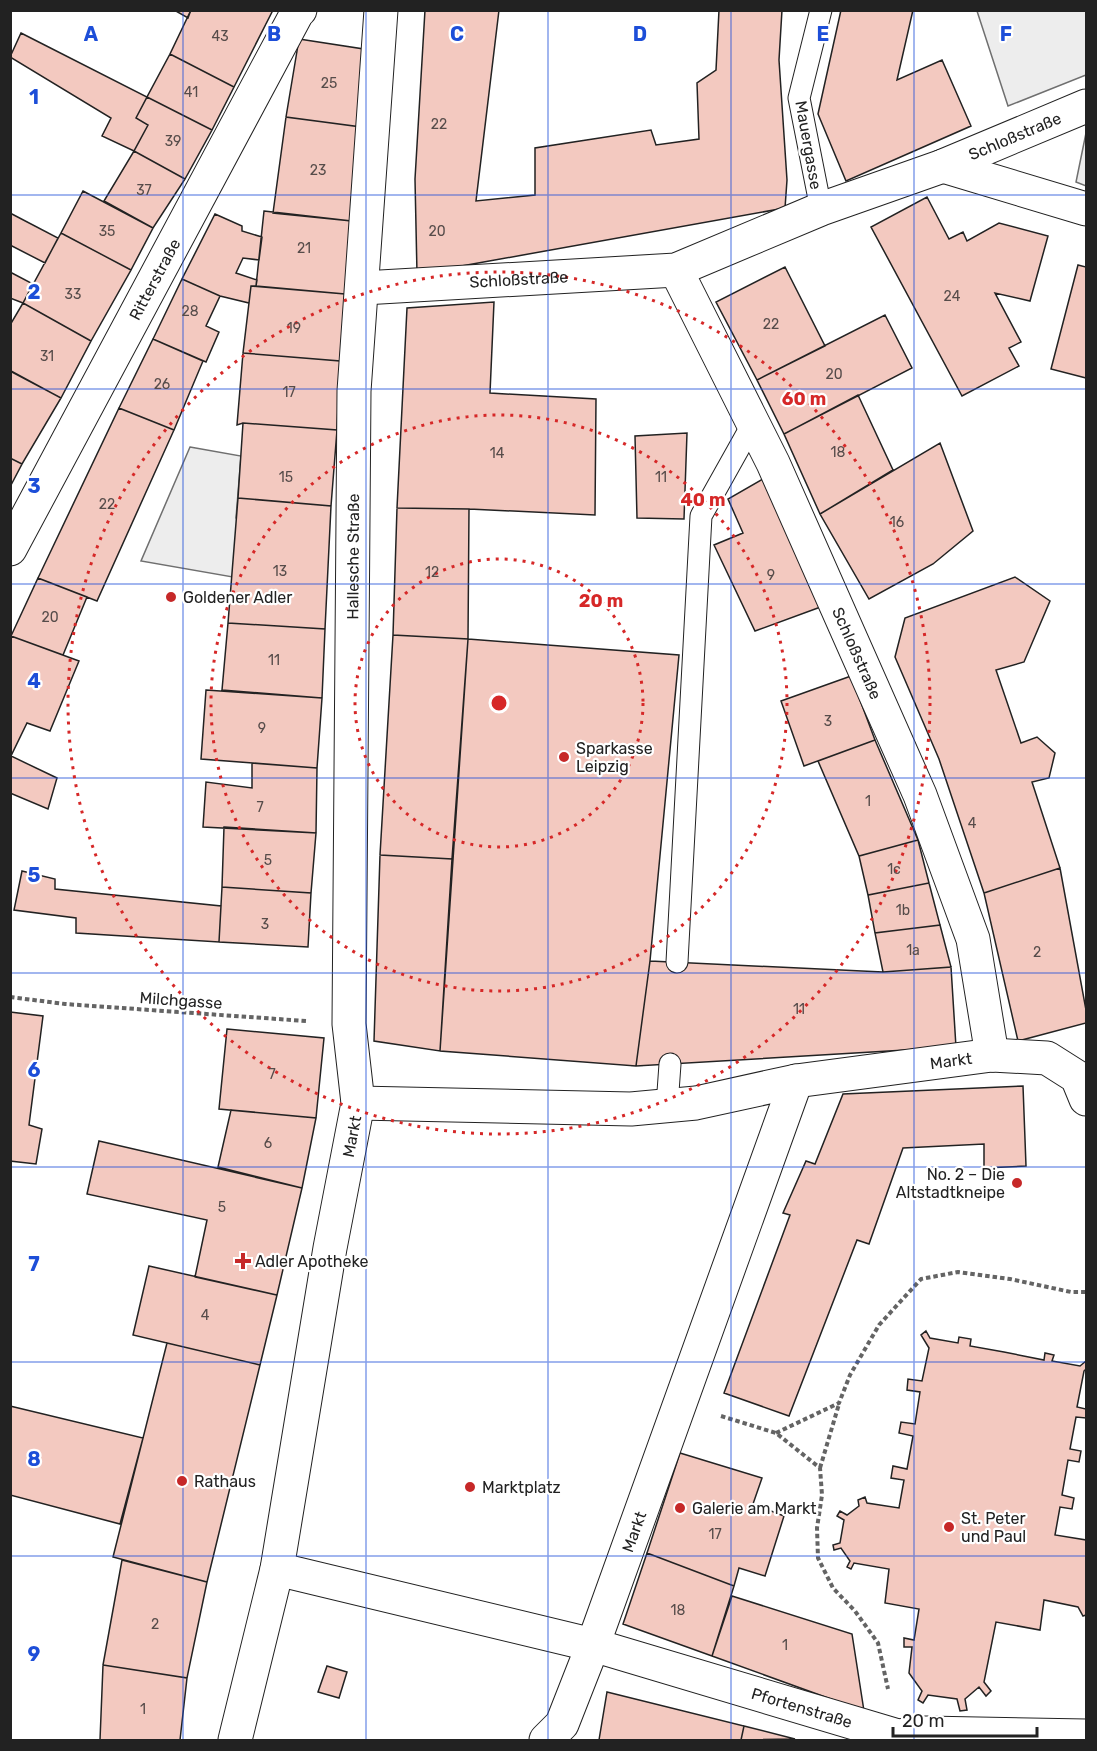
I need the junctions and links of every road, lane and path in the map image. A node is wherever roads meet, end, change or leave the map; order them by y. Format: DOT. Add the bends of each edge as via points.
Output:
graph roads {
  1 [pos="300,10"];
  2 [pos="381,10"];
  3 [pos="821,10"];
  4 [pos="1086,106"];
  5 [pos="943,166"];
  6 [pos="821,209"];
  7 [pos="1086,209"];
  8 [pos="676,270"];
  9 [pos="363,288"];
  10 [pos="753,423"];
  11 [pos="10,549"];
  12 [pos="677,962"];
  13 [pos="10,998"];
  14 [pos="349,1024"];
  15 [pos="992,1055"];
  16 [pos="670,1064"];
  17 [pos="796,1081"];
  18 [pos="1086,1099"];
  19 [pos="358,1103"];
  20 [pos="667,1106"];
  21 [pos="1086,1293"];
  22 [pos="839,1403"];
  23 [pos="680,1404"];
  24 [pos="776,1434"];
  25 [pos="820,1468"];
  26 [pos="277,1569"];
  27 [pos="593,1644"];
  28 [pos="1086,1736"];
  29 [pos="898,1738"];
  30 [pos="235,1740"];
  31 [pos="546,1740"];
  1 -- 11 [label="street, Ritterstraße"];
  2 -- 9 [label="street, Hallesche Straße"];
  3 -- 6 [label="lane, Mauergasse" via="799,98"];
  4 -- 5 [label="street, Schloßstraße"];
  5 -- 6 [label="street, Schloßstraße"];
  5 -- 7 [label="street, Schloßstraße"];
  6 -- 8 [label="street, Schloßstraße"];
  8 -- 9 [label="street, Schloßstraße"];
  8 -- 10 [label="street, Schloßstraße"];
  9 -- 14 [label="street, Hallesche Straße" via="354,391"];
  10 -- 12 [label="lane" via="701,516"];
  10 -- 15 [label="street, Schloßstraße" via="920,795 973,939"];
  13 -- 14 [label="path, Milchgasse"];
  14 -- 19 [label="street, Hallesche Straße"];
  15 -- 17 [label="street, Markt"];
  15 -- 18 [label="street, Markt" via="1047,1058 1077,1077"];
  16 -- 20 [label="lane"];
  17 -- 20 [label="street, Markt"];
  17 -- 23 [label="street, Markt"];
  19 -- 20 [label="street, Markt" via="631,1109"];
  19 -- 26 [label="street, Markt"];
  21 -- 22 [label="path" via="958,1272 921,1279 879,1325"];
  22 -- 24 [label="path"];
  22 -- 25 [label="path"];
  23 -- 24 [label="path"];
  23 -- 27 [label="street, Markt"];
  24 -- 25 [label="path"];
  25 -- 29 [label="path" via="818,1557 833,1588 878,1644"];
  26 -- 27 [label="street"];
  26 -- 30 [label="street, Markt"];
  27 -- 29 [label="street, Pfortenstraße"];
  27 -- 31 [label="street, Markt" via="562,1724"];
  28 -- 29 [label="street, Pfortenstraße" via="926,1732"];
}
